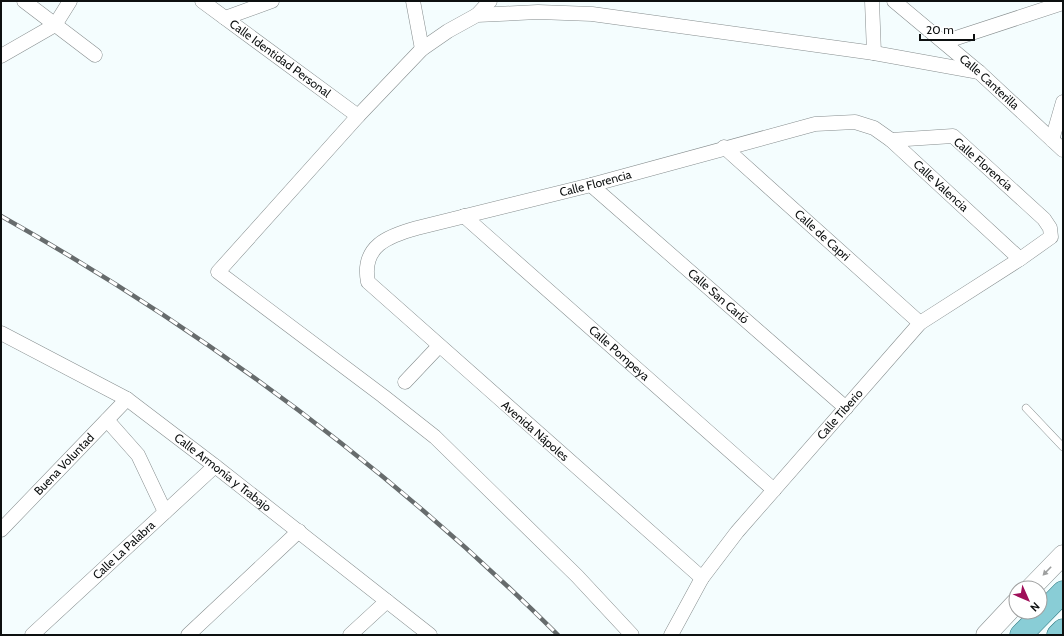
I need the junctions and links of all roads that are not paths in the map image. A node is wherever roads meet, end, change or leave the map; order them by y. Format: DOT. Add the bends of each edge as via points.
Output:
graph roads {
  1 [pos="24,1"];
  2 [pos="70,1"];
  3 [pos="202,1"];
  4 [pos="272,1"];
  5 [pos="490,1"];
  6 [pos="872,1"];
  7 [pos="894,1"];
  8 [pos="409,2"];
  9 [pos="1063,3"];
  10 [pos="477,15"];
  11 [pos="225,18"];
  12 [pos="56,25"];
  13 [pos="944,42"];
  14 [pos="422,49"];
  15 [pos="874,53"];
  16 [pos="95,55"];
  17 [pos="1,56"];
  18 [pos="979,72"];
  19 [pos="1063,102"];
  20 [pos="358,116"];
  21 [pos="855,122"];
  22 [pos="891,140"];
  23 [pos="1052,140"];
  24 [pos="724,147"];
  25 [pos="1063,150"];
  26 [pos="591,185"];
  27 [pos="464,216"];
  28 [pos="1051,237"];
  29 [pos="1020,259"];
  30 [pos="368,282"];
  31 [pos="920,323"];
  32 [pos="1,333"];
  33 [pos="439,346"];
  34 [pos="405,382"];
  35 [pos="126,399"];
  36 [pos="846,408"];
  37 [pos="1026,408"];
  38 [pos="107,420"];
  39 [pos="1063,447"];
  40 [pos="215,466"];
  41 [pos="774,490"];
  42 [pos="166,512"];
  43 [pos="1,530"];
  44 [pos="299,531"];
  45 [pos="1063,555"];
  46 [pos="702,578"];
  47 [pos="1039,580"];
  48 [pos="1063,592"];
  49 [pos="386,601"];
  50 [pos="1008,612"];
  51 [pos="1063,630"];
  52 [pos="32,635"];
  53 [pos="188,635"];
  54 [pos="350,635"];
  55 [pos="430,635"];
  56 [pos="632,635"];
  57 [pos="671,635"];
  58 [pos="986,635"];
  59 [pos="1021,635"];
  60 [pos="1058,635"];
  1 -- 12 [label="street"];
  2 -- 12 [label="street"];
  3 -- 11 [label="street, Calle Identidad Personal"];
  4 -- 11 [label="street"];
  5 -- 10 [label="street"];
  6 -- 15 [label="street"];
  7 -- 13 [label="street, Calle Canterilla"];
  8 -- 14 [label="street"];
  9 -- 13 [label="street"];
  10 -- 14 [label="street"];
  10 -- 15 [label="street" via="538,12 592,14"];
  11 -- 20 [label="street, Calle Identidad Personal"];
  12 -- 16 [label="street"];
  12 -- 17 [label="street"];
  13 -- 18 [label="street, Calle Canterilla"];
  14 -- 20 [label="street"];
  15 -- 18 [label="street"];
  18 -- 23 [label="street, Calle Canterilla"];
  19 -- 23 [label="street"];
  20 -- 56 [label="street" via="218,272 435,437 577,576"];
  21 -- 22 [label="street, Calle Valencia" via="874,128"];
  21 -- 24 [label="street, Calle Florencia" via="815,124"];
  22 -- 28 [label="street, Calle Florencia" via="952,136 1044,219 1050,228"];
  22 -- 29 [label="street, Calle Valencia"];
  23 -- 25 [label="street, Calle Canterilla"];
  24 -- 26 [label="street, Calle Florencia"];
  24 -- 31 [label="street, Calle de Capri"];
  26 -- 27 [label="street, Calle Florencia"];
  26 -- 36 [label="street, Calle San Carló"];
  27 -- 30 [label="street, Calle Florencia" via="392,235 369,256 366,269"];
  27 -- 41 [label="street, Calle Pompeya"];
  28 -- 29 [label="street, Calle Tiberio"];
  29 -- 31 [label="street, Calle Tiberio"];
  30 -- 33 [label="street, Avenida Nápoles"];
  31 -- 36 [label="street, Calle Tiberio"];
  32 -- 35 [label="street, Calle Armonía y Trabajo"];
  33 -- 34 [label="street"];
  33 -- 46 [label="street, Avenida Nápoles"];
  35 -- 38 [label="street, Buena Voluntad"];
  35 -- 40 [label="street, Calle Armonía y Trabajo"];
  36 -- 41 [label="street, Calle Tiberio"];
  37 -- 39 [label="lane"];
  38 -- 42 [label="street" via="138,455"];
  38 -- 43 [label="street, Buena Voluntad"];
  40 -- 42 [label="street, Calle La Palabra"];
  40 -- 44 [label="street, Calle Armonía y Trabajo"];
  41 -- 46 [label="street, Calle Tiberio" via="737,532"];
  42 -- 52 [label="street, Calle La Palabra"];
  44 -- 49 [label="street, Calle Armonía y Trabajo"];
  44 -- 53 [label="street"];
  45 -- 47 [label="street, one-way"];
  46 -- 57 [label="street, Calle Tiberio"];
  48 -- 59 [label="main road"];
  49 -- 54 [label="street"];
  49 -- 55 [label="street, Calle Armonía y Trabajo"];
  50 -- 58 [label="street"];
  51 -- 60 [label="main road"];
}
